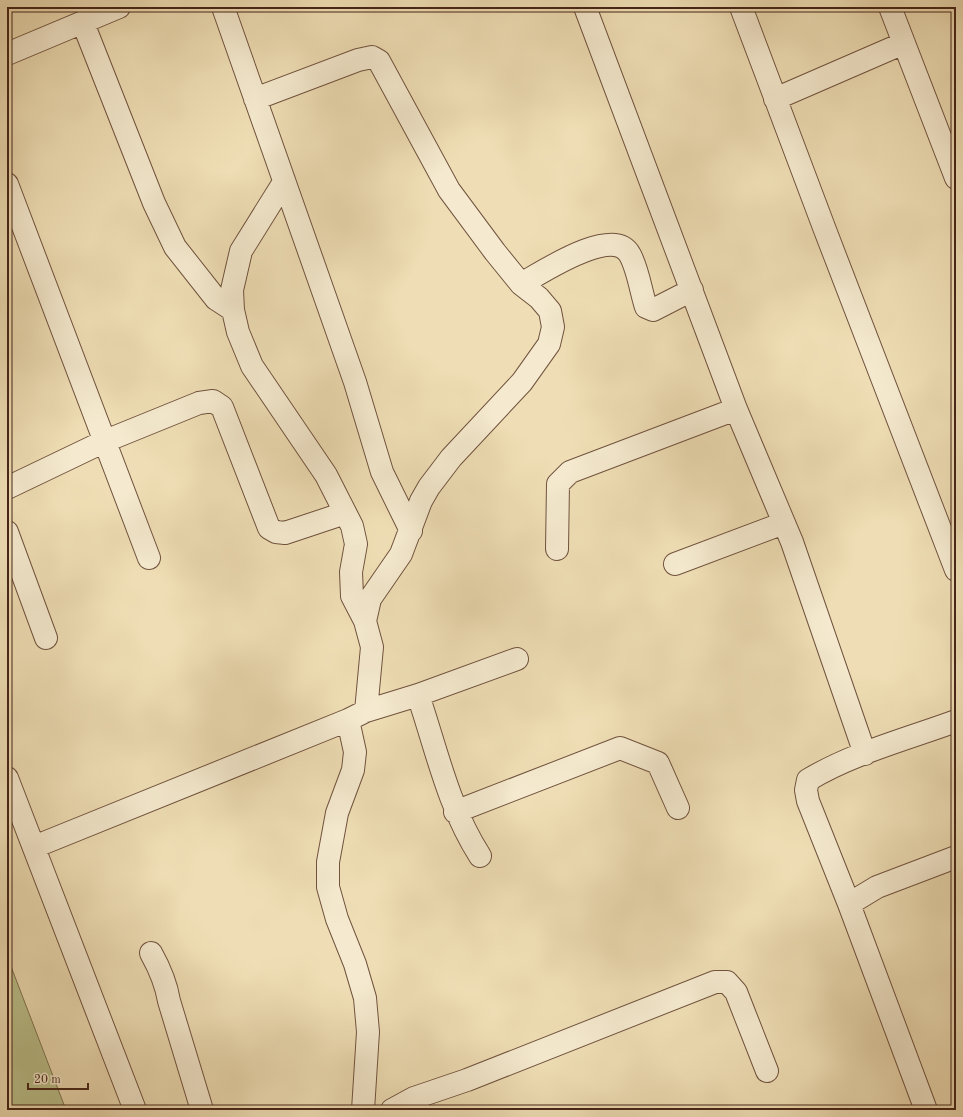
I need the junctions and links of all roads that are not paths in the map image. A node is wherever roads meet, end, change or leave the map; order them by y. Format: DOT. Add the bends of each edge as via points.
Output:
graph roads {
  1 [pos="119,7"];
  2 [pos="223,7"];
  3 [pos="586,7"];
  4 [pos="741,7"];
  5 [pos="890,7"];
  6 [pos="83,23"];
  7 [pos="904,43"];
  8 [pos="7,54"];
  9 [pos="255,99"];
  10 [pos="775,99"];
  11 [pos="956,178"];
  12 [pos="284,182"];
  13 [pos="7,184"];
  14 [pos="521,284"];
  15 [pos="692,290"];
  16 [pos="233,310"];
  17 [pos="736,409"];
  18 [pos="103,442"];
  19 [pos="7,488"];
  20 [pos="345,513"];
  21 [pos="784,523"];
  22 [pos="410,531"];
  23 [pos="7,532"];
  24 [pos="557,549"];
  25 [pos="149,558"];
  26 [pos="676,564"];
  27 [pos="956,569"];
  28 [pos="365,621"];
  29 [pos="46,638"];
  30 [pos="517,659"];
  31 [pos="418,695"];
  32 [pos="357,715"];
  33 [pos="956,721"];
  34 [pos="865,754"];
  35 [pos="7,778"];
  36 [pos="678,808"];
  37 [pos="455,812"];
  38 [pos="34,847"];
  39 [pos="480,856"];
  40 [pos="956,857"];
  41 [pos="849,904"];
  42 [pos="151,953"];
  43 [pos="767,1071"];
  44 [pos="135,1110"];
  45 [pos="202,1110"];
  46 [pos="362,1110"];
  47 [pos="392,1110"];
  48 [pos="926,1110"];
  1 -- 6 [label="street"];
  2 -- 9 [label="street"];
  3 -- 15 [label="street"];
  4 -- 10 [label="street"];
  5 -- 7 [label="street"];
  6 -- 8 [label="street"];
  6 -- 16 [label="street" via="154,203 175,247 216,299"];
  7 -- 10 [label="street"];
  7 -- 11 [label="street"];
  9 -- 12 [label="street"];
  9 -- 14 [label="street" via="358,60 372,57 379,61 449,190"];
  10 -- 27 [label="street"];
  12 -- 16 [label="street" via="241,251 232,290"];
  12 -- 22 [label="street" via="355,382 382,472"];
  13 -- 18 [label="street"];
  14 -- 15 [label="street" via="587,249 610,244 622,246 630,254 646,307 649,309 653,310"];
  14 -- 22 [label="street" via="539,298 550,311 553,326 549,344 522,382 451,458 429,487"];
  15 -- 17 [label="street"];
  16 -- 20 [label="street" via="238,332 252,366 326,475"];
  17 -- 21 [label="street"];
  17 -- 24 [label="street" via="570,472 558,484"];
  18 -- 19 [label="street"];
  18 -- 20 [label="street" via="200,403 213,401 222,407 269,528 276,532 285,532"];
  18 -- 25 [label="street"];
  20 -- 28 [label="street" via="352,526 356,544 351,572 352,596"];
  21 -- 26 [label="street"];
  21 -- 34 [label="street"];
  22 -- 28 [label="street" via="395,564 370,599"];
  23 -- 29 [label="street"];
  28 -- 32 [label="street" via="372,647"];
  30 -- 31 [label="street"];
  31 -- 32 [label="street"];
  31 -- 37 [label="street"];
  32 -- 38 [label="street"];
  32 -- 46 [label="street" via="353,770 337,813 328,862 328,887 365,998 368,1032"];
  33 -- 34 [label="street"];
  34 -- 41 [label="street" via="808,780 806,790 808,801"];
  35 -- 38 [label="street"];
  36 -- 37 [label="street" via="658,763 620,748"];
  37 -- 39 [label="street"];
  38 -- 44 [label="street"];
  40 -- 41 [label="street" via="877,887"];
  41 -- 48 [label="street"];
  42 -- 45 [label="street" via="167,988"];
  43 -- 47 [label="street" via="736,992 727,982 715,982 467,1080 414,1098"];
}
